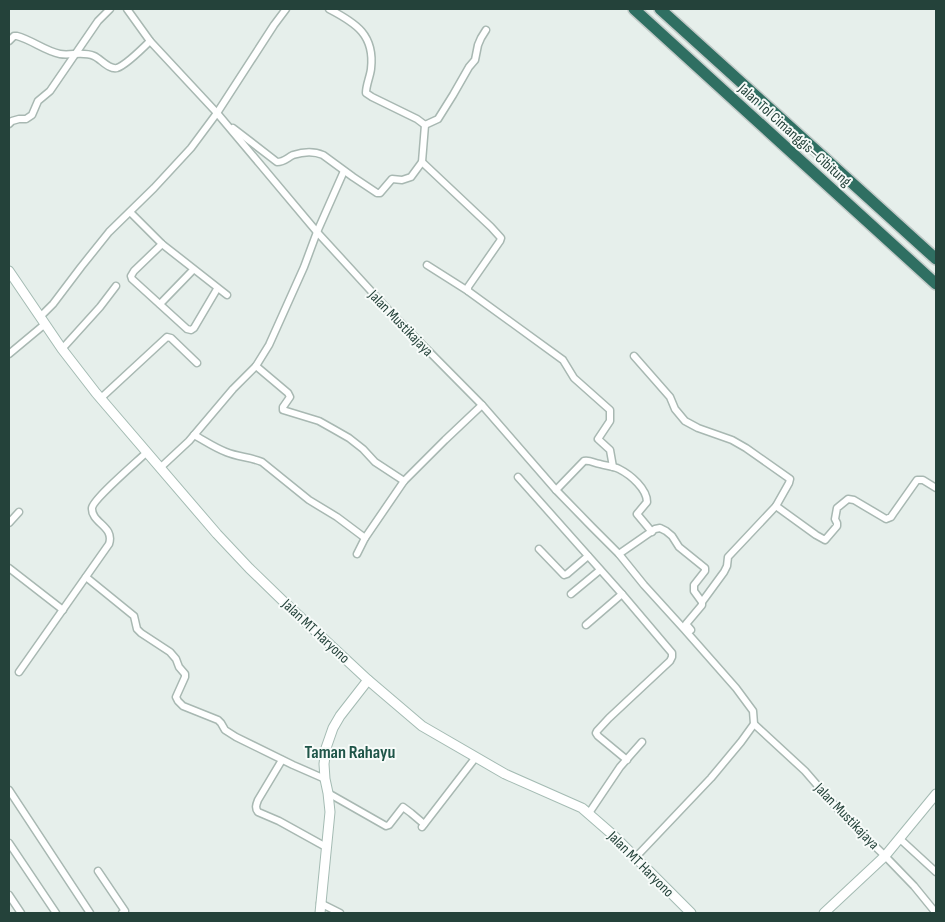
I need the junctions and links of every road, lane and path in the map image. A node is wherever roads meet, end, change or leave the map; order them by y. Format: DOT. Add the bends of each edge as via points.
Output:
graph roads {
  1 [pos="110,9"];
  2 [pos="127,9"];
  3 [pos="286,9"];
  4 [pos="329,9"];
  5 [pos="634,9"];
  6 [pos="660,9"];
  7 [pos="486,30"];
  8 [pos="9,41"];
  9 [pos="150,41"];
  10 [pos="76,54"];
  11 [pos="217,113"];
  12 [pos="226,123"];
  13 [pos="9,124"];
  14 [pos="426,125"];
  15 [pos="422,162"];
  16 [pos="344,171"];
  17 [pos="130,212"];
  18 [pos="317,232"];
  19 [pos="162,244"];
  20 [pos="936,259"];
  21 [pos="427,266"];
  22 [pos="193,270"];
  23 [pos="9,271"];
  24 [pos="936,284"];
  25 [pos="116,286"];
  26 [pos="217,289"];
  27 [pos="468,291"];
  28 [pos="227,295"];
  29 [pos="160,304"];
  30 [pos="43,320"];
  31 [pos="62,349"];
  32 [pos="9,354"];
  33 [pos="634,356"];
  34 [pos="197,363"];
  35 [pos="256,366"];
  36 [pos="101,398"];
  37 [pos="482,405"];
  38 [pos="194,435"];
  39 [pos="147,452"];
  40 [pos="613,467"];
  41 [pos="160,468"];
  42 [pos="518,477"];
  43 [pos="404,481"];
  44 [pos="936,488"];
  45 [pos="556,490"];
  46 [pos="776,506"];
  47 [pos="19,512"];
  48 [pos="9,523"];
  49 [pos="652,532"];
  50 [pos="365,538"];
  51 [pos="540,549"];
  52 [pos="357,554"];
  53 [pos="619,554"];
  54 [pos="588,556"];
  55 [pos="9,568"];
  56 [pos="600,570"];
  57 [pos="86,577"];
  58 [pos="571,594"];
  59 [pos="622,594"];
  60 [pos="702,602"];
  61 [pos="63,610"];
  62 [pos="586,625"];
  63 [pos="19,672"];
  64 [pos="368,680"];
  65 [pos="754,716"];
  66 [pos="754,724"];
  67 [pos="642,742"];
  68 [pos="476,757"];
  69 [pos="282,760"];
  70 [pos="627,760"];
  71 [pos="325,779"];
  72 [pos="9,790"];
  73 [pos="328,793"];
  74 [pos="936,794"];
  75 [pos="589,813"];
  76 [pos="900,838"];
  77 [pos="9,844"];
  78 [pos="326,847"];
  79 [pos="885,856"];
  80 [pos="635,858"];
  81 [pos="98,871"];
  82 [pos="936,872"];
  83 [pos="9,895"];
  84 [pos="320,903"];
  85 [pos="21,913"];
  86 [pos="56,913"];
  87 [pos="90,913"];
  88 [pos="122,913"];
  89 [pos="320,913"];
  90 [pos="340,913"];
  91 [pos="691,913"];
  92 [pos="824,913"];
  93 [pos="936,913"];
  1 -- 10 [label="street" via="98,20"];
  2 -- 9 [label="street, Jalan Mustikajaya"];
  3 -- 11 [label="street"];
  4 -- 14 [label="street" via="358,27 368,41 371,60 366,93"];
  5 -- 24 [label="highway, Jalan Tol Cimanggis–Cibitung"];
  6 -- 20 [label="highway, Jalan Tol Cimanggis–Cibitung"];
  7 -- 14 [label="street" via="480,38 475,60 438,119"];
  8 -- 10 [label="street" via="17,36 58,54"];
  9 -- 10 [label="street" via="114,69 94,56"];
  9 -- 11 [label="street, Jalan Mustikajaya"];
  10 -- 13 [label="street" via="50,91 38,101 32,115"];
  11 -- 12 [label="street, Jalan Mustikajaya"];
  11 -- 17 [label="street" via="191,148"];
  12 -- 16 [label="street" via="278,162 317,152"];
  12 -- 18 [label="street, Jalan Mustikajaya"];
  14 -- 15 [label="street"];
  15 -- 16 [label="street" via="411,176 402,180 392,179 380,193"];
  15 -- 27 [label="street" via="501,238"];
  16 -- 18 [label="street"];
  17 -- 19 [label="street"];
  17 -- 30 [label="street" via="80,266"];
  18 -- 35 [label="street" via="269,345"];
  18 -- 37 [label="street, Jalan Mustikajaya" via="392,315"];
  19 -- 22 [label="street"];
  19 -- 29 [label="street" via="132,276"];
  21 -- 27 [label="street"];
  22 -- 26 [label="street"];
  22 -- 29 [label="street"];
  23 -- 30 [label="main road, Jalan MT Haryono"];
  25 -- 31 [label="street"];
  26 -- 28 [label="street"];
  26 -- 29 [label="street" via="191,330"];
  27 -- 40 [label="street" via="563,360 574,378 610,410 610,421 598,439 610,450"];
  30 -- 31 [label="main road, Jalan MT Haryono"];
  30 -- 32 [label="street"];
  31 -- 36 [label="main road, Jalan MT Haryono"];
  33 -- 46 [label="street" via="670,397 685,421 732,440 789,478"];
  34 -- 36 [label="street" via="167,337"];
  35 -- 38 [label="street"];
  35 -- 43 [label="street" via="288,393 290,397 284,410 319,421 349,438 375,462"];
  36 -- 39 [label="main road, Jalan MT Haryono"];
  37 -- 43 [label="street"];
  37 -- 45 [label="street, Jalan Mustikajaya"];
  38 -- 41 [label="street"];
  38 -- 50 [label="street" via="226,452 262,462 309,500"];
  39 -- 41 [label="main road, Jalan MT Haryono"];
  39 -- 57 [label="street" via="94,504 94,516 108,530 111,540"];
  40 -- 45 [label="street" via="584,461"];
  40 -- 49 [label="street" via="630,476 646,496 648,502 637,514"];
  41 -- 64 [label="main road, Jalan MT Haryono" via="249,568"];
  42 -- 54 [label="street"];
  43 -- 50 [label="street"];
  44 -- 46 [label="street" via="917,480 891,517 886,519 848,499 837,508 837,526 825,540"];
  45 -- 53 [label="street, Jalan Mustikajaya"];
  46 -- 60 [label="street" via="728,557 724,572"];
  47 -- 48 [label="street"];
  49 -- 53 [label="street"];
  49 -- 60 [label="street" via="657,528 666,531 679,547 705,568 694,585 694,591"];
  50 -- 52 [label="street"];
  51 -- 54 [label="street" via="564,575"];
  53 -- 65 [label="street, Jalan Mustikajaya" via="742,696 754,711"];
  54 -- 56 [label="street"];
  55 -- 61 [label="street"];
  56 -- 58 [label="street"];
  56 -- 59 [label="street"];
  57 -- 61 [label="street"];
  57 -- 69 [label="street" via="134,616 141,633 176,659 185,677 176,696 180,704 218,720 236,737"];
  59 -- 62 [label="street"];
  59 -- 70 [label="street" via="672,655 670,661 596,733"];
  60 -- 65 [label="street" via="686,624 751,702 756,709"];
  61 -- 63 [label="street"];
  64 -- 68 [label="main road, Jalan MT Haryono" via="422,726"];
  64 -- 71 [label="main road" via="331,733 326,748"];
  65 -- 66 [label="street"];
  66 -- 79 [label="street, Jalan Mustikajaya" via="805,771"];
  66 -- 80 [label="street" via="721,766"];
  67 -- 70 [label="street"];
  68 -- 73 [label="street" via="423,826 403,807 386,826"];
  68 -- 75 [label="main road, Jalan MT Haryono"];
  69 -- 71 [label="street"];
  69 -- 78 [label="street" via="256,809"];
  70 -- 75 [label="street"];
  71 -- 73 [label="main road"];
  72 -- 87 [label="street"];
  73 -- 78 [label="main road" via="330,812"];
  74 -- 76 [label="main road"];
  75 -- 80 [label="main road, Jalan MT Haryono"];
  76 -- 79 [label="main road"];
  76 -- 82 [label="street"];
  77 -- 86 [label="street"];
  78 -- 84 [label="main road"];
  79 -- 92 [label="main road"];
  79 -- 93 [label="street, Jalan Mustikajaya"];
  80 -- 91 [label="main road, Jalan MT Haryono"];
  81 -- 88 [label="street" via="125,911"];
  83 -- 85 [label="street"];
  84 -- 89 [label="main road"];
  84 -- 90 [label="street"];
}
